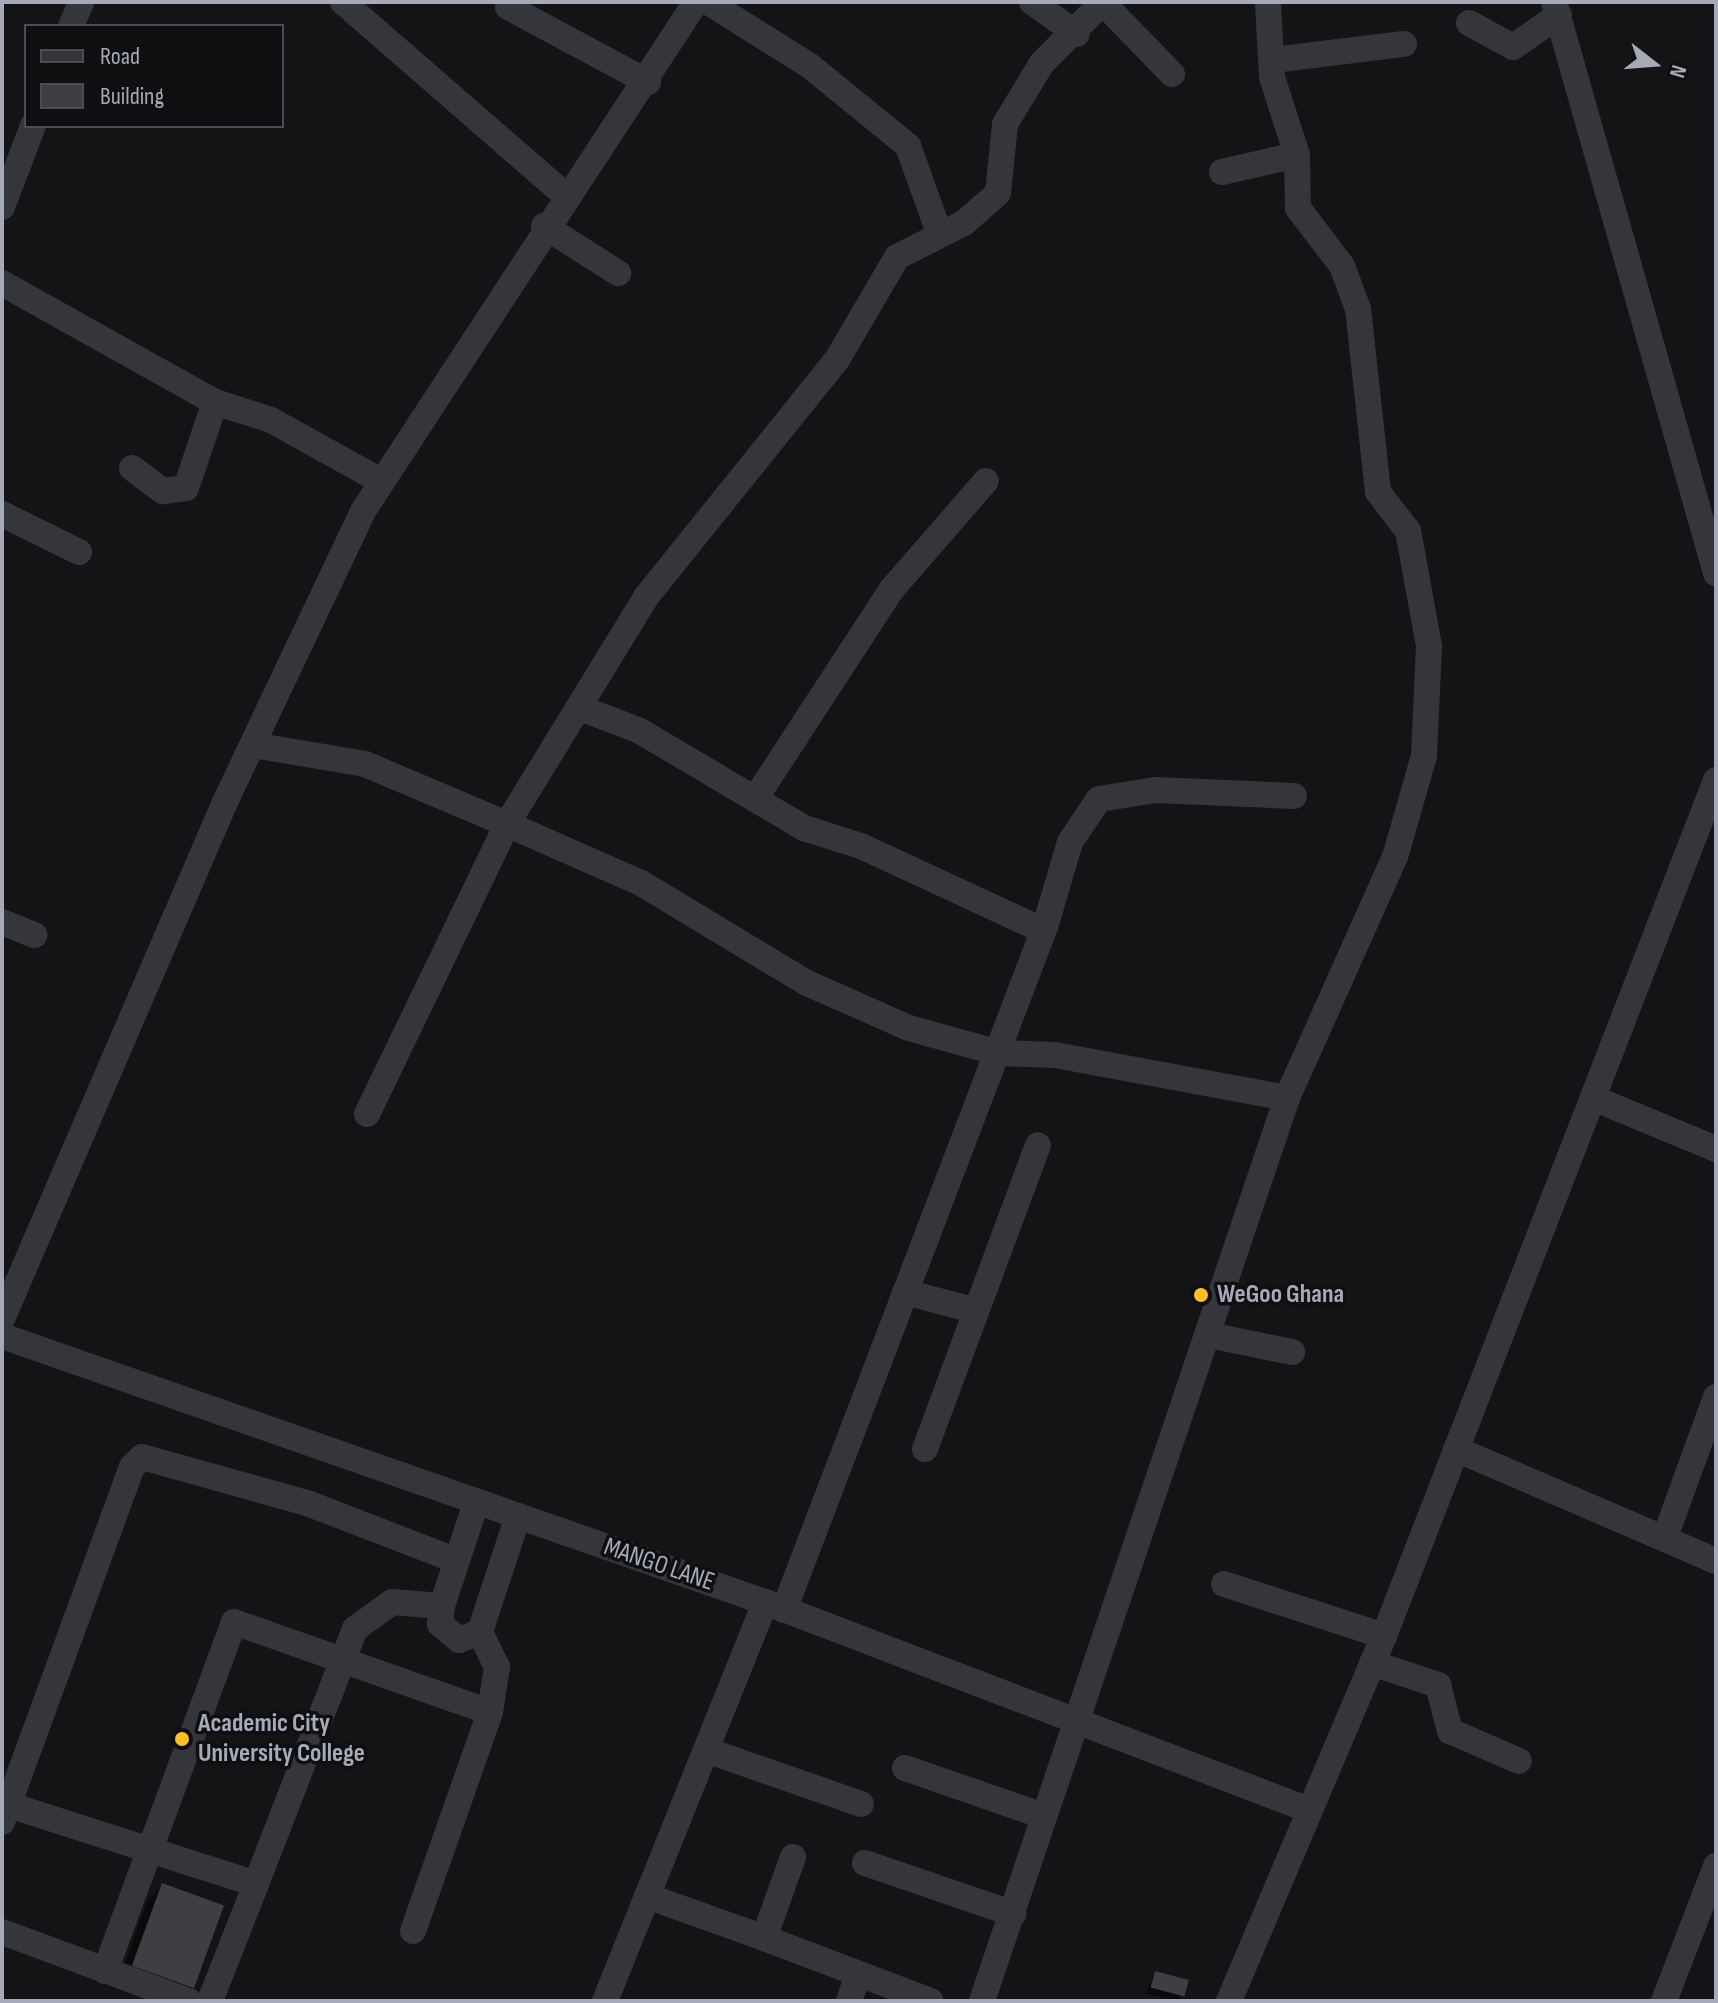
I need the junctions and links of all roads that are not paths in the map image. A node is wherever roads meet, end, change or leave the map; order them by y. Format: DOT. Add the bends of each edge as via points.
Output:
graph roads {
  1 [pos="343,2"];
  2 [pos="696,2"];
  3 [pos="708,2"];
  4 [pos="1032,2"];
  5 [pos="1103,2"];
  6 [pos="1268,2"];
  7 [pos="508,7"];
  8 [pos="1557,9"];
  9 [pos="1469,23"];
  10 [pos="1077,34"];
  11 [pos="1404,44"];
  12 [pos="1273,60"];
  13 [pos="1172,74"];
  14 [pos="648,82"];
  15 [pos="32,128"];
  16 [pos="1297,155"];
  17 [pos="1222,172"];
  18 [pos="565,195"];
  19 [pos="3,201"];
  20 [pos="544,226"];
  21 [pos="938,230"];
  22 [pos="618,273"];
  23 [pos="2,283"];
  24 [pos="215,402"];
  25 [pos="132,468"];
  26 [pos="381,481"];
  27 [pos="986,481"];
  28 [pos="2,514"];
  29 [pos="79,552"];
  30 [pos="1716,573"];
  31 [pos="583,709"];
  32 [pos="253,745"];
  33 [pos="1716,780"];
  34 [pos="1294,796"];
  35 [pos="755,799"];
  36 [pos="507,824"];
  37 [pos="2,922"];
  38 [pos="1045,927"];
  39 [pos="35,935"];
  40 [pos="999,1053"];
  41 [pos="1287,1098"];
  42 [pos="1593,1098"];
  43 [pos="367,1114"];
  44 [pos="1038,1145"];
  45 [pos="1716,1149"];
  46 [pos="905,1292"];
  47 [pos="973,1310"];
  48 [pos="2,1319"];
  49 [pos="1209,1335"];
  50 [pos="2,1336"];
  51 [pos="1292,1352"];
  52 [pos="1716,1397"];
  53 [pos="925,1449"];
  54 [pos="1456,1449"];
  55 [pos="476,1503"];
  56 [pos="518,1516"];
  57 [pos="1665,1537"];
  58 [pos="1716,1561"];
  59 [pos="449,1583"];
  60 [pos="1224,1584"];
  61 [pos="491,1597"];
  62 [pos="774,1606"];
  63 [pos="480,1632"];
  64 [pos="1384,1636"];
  65 [pos="340,1658"];
  66 [pos="1372,1663"];
  67 [pos="490,1712"];
  68 [pos="1077,1718"];
  69 [pos="706,1750"];
  70 [pos="14,1754"];
  71 [pos="1519,1761"];
  72 [pos="905,1768"];
  73 [pos="6,1804"];
  74 [pos="861,1804"];
  75 [pos="1309,1810"];
  76 [pos="1044,1816"];
  77 [pos="147,1851"];
  78 [pos="793,1857"];
  79 [pos="865,1863"];
  80 [pos="1716,1866"];
  81 [pos="256,1884"];
  82 [pos="647,1896"];
  83 [pos="1014,1914"];
  84 [pos="413,1931"];
  85 [pos="2,1932"];
  86 [pos="764,1938"];
  87 [pos="105,1971"];
  88 [pos="858,1975"];
  89 [pos="189,2001"];
  90 [pos="210,2001"];
  91 [pos="605,2001"];
  92 [pos="849,2001"];
  93 [pos="931,2001"];
  94 [pos="982,2001"];
  95 [pos="1229,2001"];
  96 [pos="1664,2001"];
  1 -- 18 [label="street"];
  2 -- 14 [label="street"];
  3 -- 21 [label="street" via="810,66 908,146"];
  4 -- 10 [label="street"];
  5 -- 10 [label="street"];
  5 -- 13 [label="street"];
  6 -- 12 [label="street"];
  7 -- 14 [label="street"];
  8 -- 9 [label="street" via="1513,47"];
  8 -- 30 [label="street"];
  10 -- 21 [label="street" via="1042,63 1005,124 998,193 964,223"];
  11 -- 12 [label="street"];
  12 -- 16 [label="street" via="1278,106"];
  14 -- 18 [label="street"];
  15 -- 19 [label="street"];
  16 -- 17 [label="street"];
  16 -- 41 [label="street" via="1298,208 1342,266 1358,309 1378,492 1408,531 1431,699 1395,857"];
  18 -- 20 [label="street"];
  20 -- 22 [label="street"];
  20 -- 26 [label="street"];
  21 -- 31 [label="street" via="897,257 838,358 646,597"];
  23 -- 24 [label="street"];
  24 -- 25 [label="street" via="186,488 163,491"];
  24 -- 26 [label="street" via="271,420"];
  26 -- 32 [label="street"];
  27 -- 35 [label="street" via="911,564"];
  28 -- 29 [label="street"];
  31 -- 35 [label="street" via="640,731"];
  31 -- 36 [label="street"];
  32 -- 36 [label="street" via="365,764"];
  32 -- 48 [label="street"];
  33 -- 42 [label="street"];
  34 -- 38 [label="street" via="1156,790 1099,799 1070,842"];
  35 -- 38 [label="street" via="804,828"];
  36 -- 40 [label="street" via="641,883 874,1015"];
  36 -- 43 [label="street"];
  37 -- 39 [label="street"];
  38 -- 40 [label="street"];
  40 -- 41 [label="street" via="1055,1055"];
  40 -- 46 [label="street"];
  41 -- 49 [label="street"];
  42 -- 45 [label="street"];
  42 -- 54 [label="street"];
  44 -- 47 [label="street"];
  46 -- 47 [label="street"];
  46 -- 62 [label="street"];
  47 -- 53 [label="street"];
  49 -- 51 [label="street"];
  49 -- 68 [label="street"];
  50 -- 55 [label="street, MANGO LANE"];
  52 -- 57 [label="street"];
  54 -- 57 [label="street"];
  54 -- 64 [label="street"];
  55 -- 56 [label="street, MANGO LANE"];
  55 -- 59 [label="street"];
  56 -- 61 [label="street"];
  56 -- 62 [label="street, MANGO LANE"];
  57 -- 58 [label="street"];
  59 -- 61 [label="street"];
  59 -- 63 [label="street" via="448,1636 472,1639"];
  59 -- 65 [label="street" via="392,1602 355,1629"];
  59 -- 70 [label="street" via="307,1503 142,1457 132,1467"];
  60 -- 64 [label="street"];
  61 -- 63 [label="street"];
  62 -- 68 [label="street, MANGO LANE"];
  62 -- 69 [label="street"];
  63 -- 67 [label="street" via="497,1667"];
  64 -- 66 [label="street"];
  65 -- 67 [label="street"];
  65 -- 77 [label="street" via="234,1622"];
  65 -- 81 [label="street"];
  66 -- 71 [label="street" via="1438,1685 1450,1731"];
  66 -- 75 [label="street"];
  67 -- 84 [label="street"];
  68 -- 75 [label="street, MANGO LANE"];
  68 -- 76 [label="street"];
  69 -- 74 [label="street"];
  69 -- 82 [label="street"];
  70 -- 73 [label="street"];
  72 -- 76 [label="street"];
  73 -- 77 [label="street"];
  75 -- 95 [label="street"];
  76 -- 83 [label="street"];
  77 -- 81 [label="street"];
  77 -- 87 [label="street"];
  78 -- 86 [label="street"];
  79 -- 83 [label="street"];
  80 -- 96 [label="street"];
  81 -- 90 [label="street"];
  82 -- 86 [label="street"];
  82 -- 91 [label="street"];
  83 -- 94 [label="street"];
  85 -- 87 [label="street"];
  86 -- 88 [label="street"];
  87 -- 89 [label="street"];
  88 -- 92 [label="street"];
  88 -- 93 [label="street"];
}
